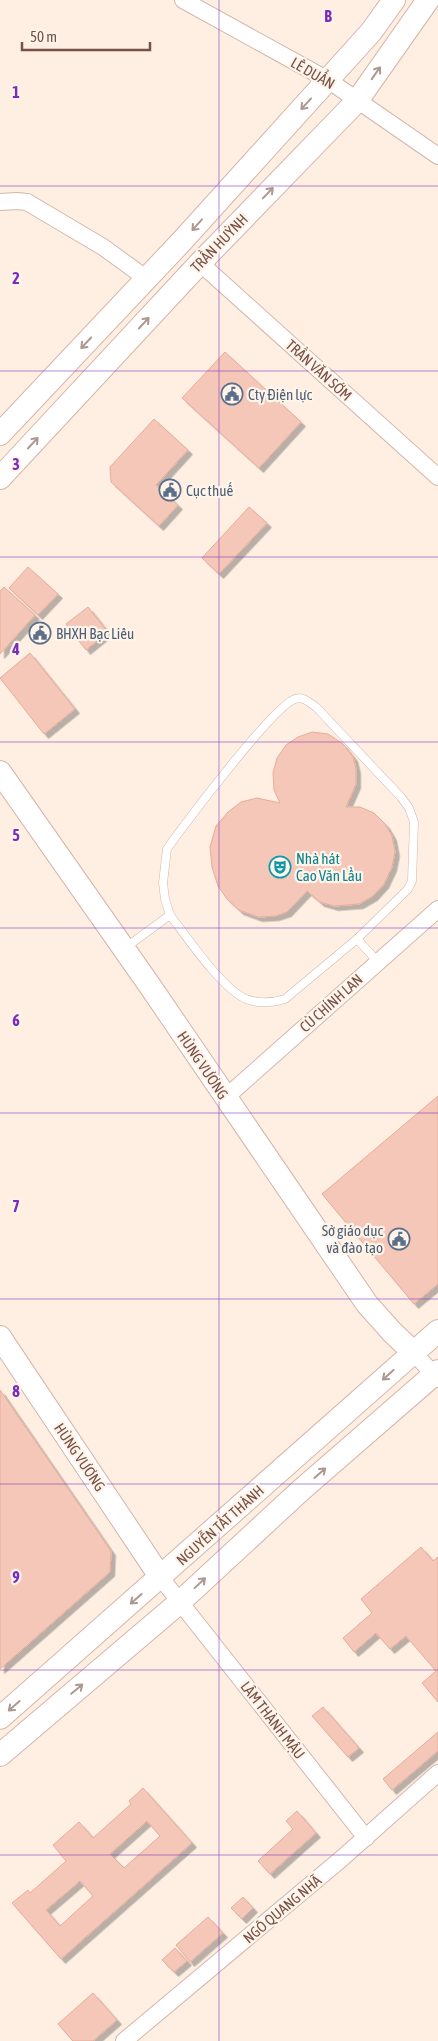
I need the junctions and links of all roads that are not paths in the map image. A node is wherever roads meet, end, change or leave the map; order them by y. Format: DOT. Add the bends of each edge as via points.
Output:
graph roads {
  1 [pos="183,0"];
  2 [pos="394,0"];
  3 [pos="428,0"];
  4 [pos="328,80"];
  5 [pos="357,100"];
  6 [pos="438,156"];
  7 [pos="0,202"];
  8 [pos="200,263"];
  9 [pos="147,278"];
  10 [pos="0,434"];
  11 [pos="438,477"];
  12 [pos="0,478"];
  13 [pos="0,772"];
  14 [pos="438,908"];
  15 [pos="170,915"];
  16 [pos="357,939"];
  17 [pos="124,949"];
  18 [pos="378,962"];
  19 [pos="224,1098"];
  20 [pos="438,1331"];
  21 [pos="0,1337"];
  22 [pos="414,1352"];
  23 [pos="437,1375"];
  24 [pos="282,1470"];
  25 [pos="300,1491"];
  26 [pos="161,1578"];
  27 [pos="180,1602"];
  28 [pos="0,1718"];
  29 [pos="0,1754"];
  30 [pos="438,1774"];
  31 [pos="366,1838"];
  32 [pos="124,2041"];
  1 -- 4 [label="street, LÊ DUẨN"];
  2 -- 4 [label="street, TRẦN HUỲNH" via="371,32"];
  5 -- 3 [label="street, TRẦN HUỲNH, one-way"];
  4 -- 5 [label="street, LÊ DUẨN"];
  4 -- 9 [label="street, TRẦN HUỲNH, one-way"];
  5 -- 6 [label="street, LÊ DUẨN"];
  8 -- 5 [label="street, TRẦN HUỲNH, one-way"];
  7 -- 9 [label="street" via="27,202 103,247"];
  8 -- 11 [label="street, TRẦN VĂN SỚM"];
  12 -- 8 [label="street, TRẦN HUỲNH, one-way"];
  9 -- 10 [label="street, TRẦN HUỲNH, one-way"];
  13 -- 17 [label="street, HÙNG VƯƠNG"];
  14 -- 18 [label="street, CÙ CHÍNH LAN"];
  15 -- 16 [label="lane" via="197,952 231,989 262,1002 284,999"];
  15 -- 16 [label="lane" via="163,883 167,849 268,723 287,704 303,698 316,707 400,797 414,822 412,881 408,889"];
  15 -- 17 [label="lane"];
  16 -- 18 [label="lane"];
  17 -- 19 [label="street, HÙNG VƯƠNG"];
  18 -- 19 [label="street, CÙ CHÍNH LAN"];
  19 -- 22 [label="street, HÙNG VƯƠNG" via="368,1304"];
  20 -- 22 [label="street, NGUYỄN TẤT THÀNH"];
  21 -- 26 [label="street, HÙNG VƯƠNG"];
  22 -- 23 [label="street"];
  22 -- 24 [label="street, NGUYỄN TẤT THÀNH, one-way"];
  25 -- 23 [label="street, NGUYỄN TẤT THÀNH, one-way"];
  24 -- 25 [label="street"];
  24 -- 26 [label="street, NGUYỄN TẤT THÀNH"];
  27 -- 25 [label="street, NGUYỄN TẤT THÀNH, one-way"];
  26 -- 27 [label="street, LÂM THÀNH MẬU"];
  26 -- 28 [label="street, NGUYỄN TẤT THÀNH, one-way"];
  29 -- 27 [label="street, NGUYỄN TẤT THÀNH, one-way"];
  27 -- 31 [label="street, LÂM THÀNH MẬU"];
  30 -- 31 [label="street, NGÔ QUANG NHÃ"];
  31 -- 32 [label="street, NGÔ QUANG NHÃ"];
}
